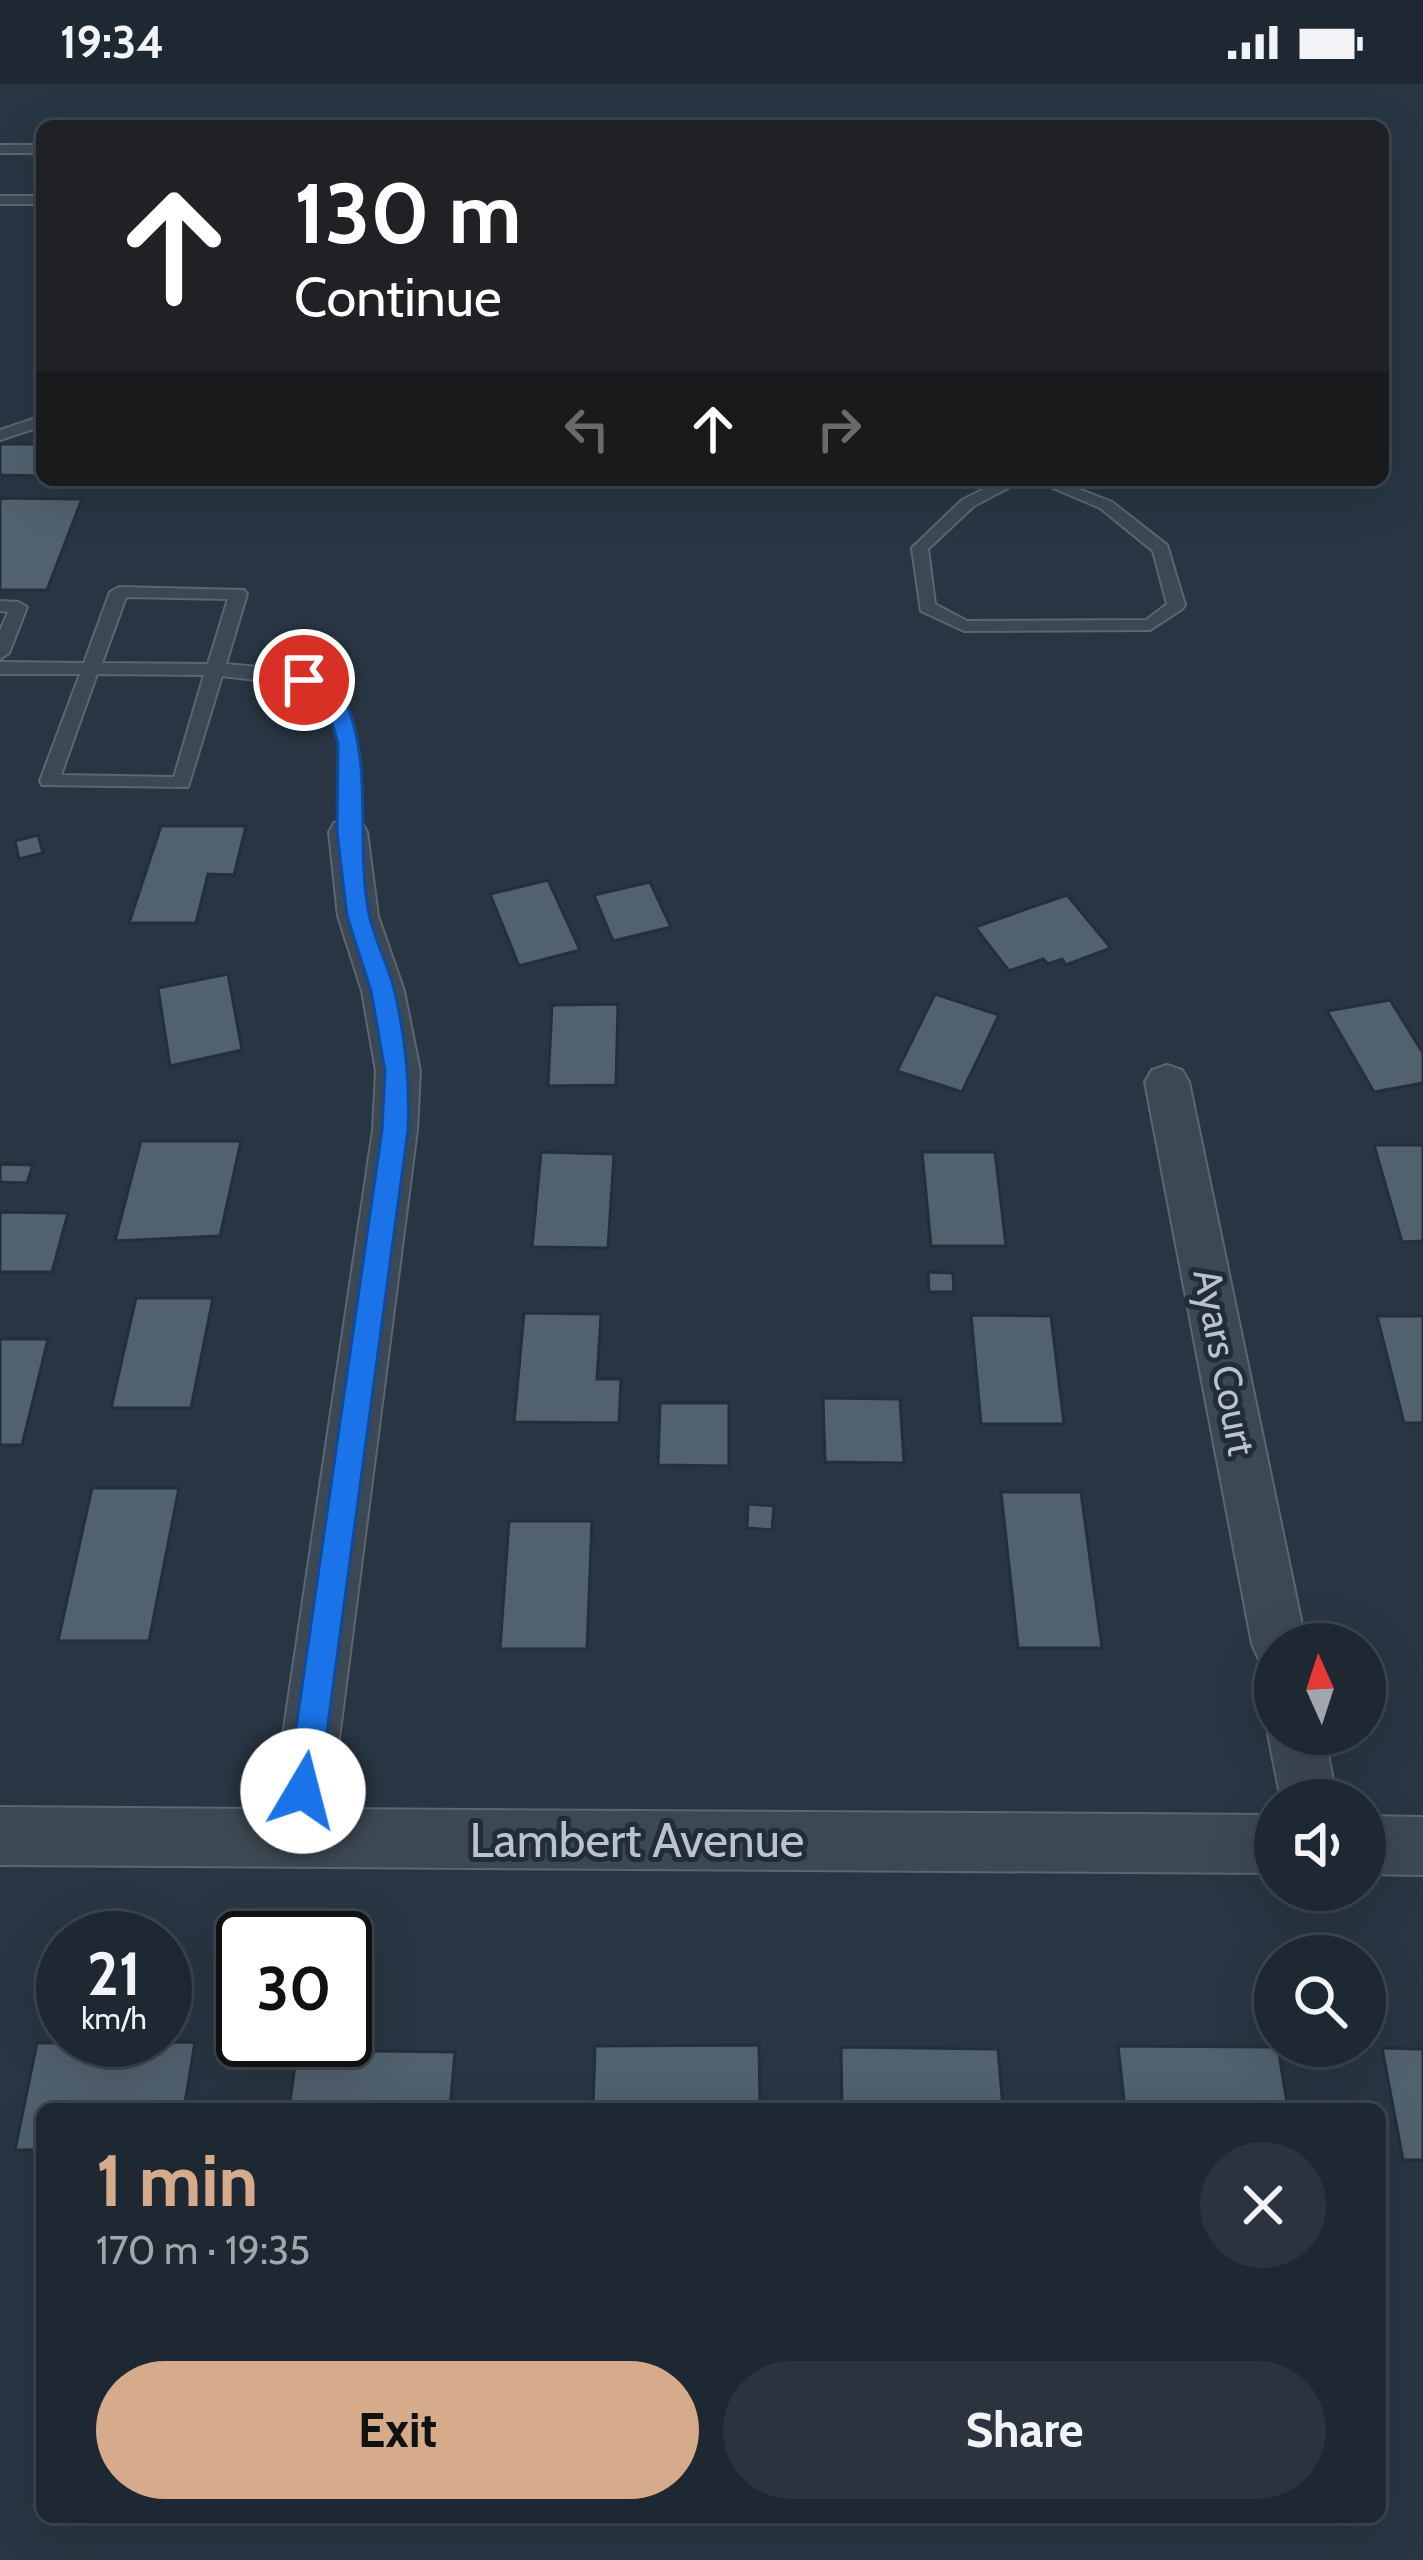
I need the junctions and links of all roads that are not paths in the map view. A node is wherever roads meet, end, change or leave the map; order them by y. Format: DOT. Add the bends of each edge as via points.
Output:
graph roads {
  1 [pos="0,149"];
  2 [pos="36,149"];
  3 [pos="0,200"];
  4 [pos="36,200"];
  5 [pos="36,423"];
  6 [pos="0,435"];
  7 [pos="1003,486"];
  8 [pos="1057,486"];
  9 [pos="0,606"];
  10 [pos="0,653"];
  11 [pos="0,668"];
  12 [pos="91,669"];
  13 [pos="215,670"];
  14 [pos="348,832"];
  15 [pos="1167,1082"];
  16 [pos="1275,1623"];
  17 [pos="0,1836"];
  18 [pos="297,1838"];
  19 [pos="1254,1844"];
  20 [pos="1386,1845"];
  21 [pos="1423,1846"];
  1 -- 2 [label="lane"];
  3 -- 4 [label="lane"];
  5 -- 6 [label="lane"];
  7 -- 8 [label="lane" via="968,503 920,548 928,607 964,626 1150,625 1175,605 1161,549 1106,505"];
  9 -- 10 [label="lane" via="18,607"];
  11 -- 12 [label="lane"];
  12 -- 13 [label="lane"];
  12 -- 13 [label="lane" via="119,592 238,594"];
  12 -- 13 [label="lane" via="49,781 181,783"];
  13 -- 14 [label="lane" via="304,680 336,700 349,744"];
  14 -- 18 [label="street" via="358,916 398,1071"];
  15 -- 16 [label="street, Ayars Court"];
  17 -- 18 [label="street, Lambert Avenue"];
  18 -- 19 [label="street, Lambert Avenue"];
  20 -- 21 [label="street"];
}
